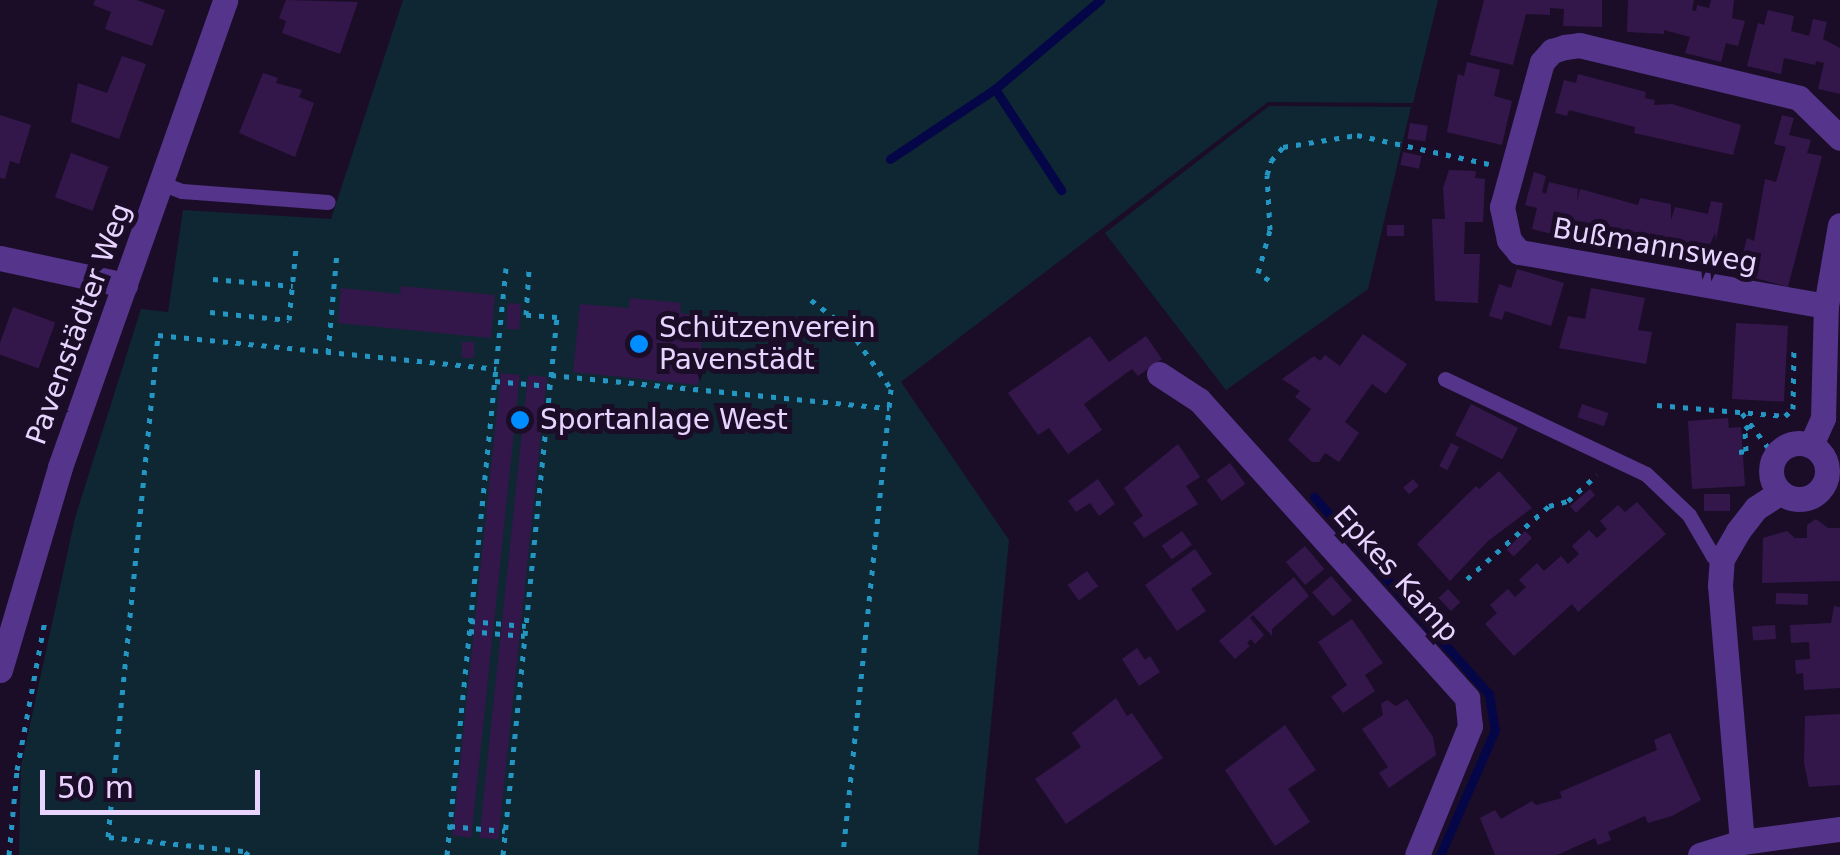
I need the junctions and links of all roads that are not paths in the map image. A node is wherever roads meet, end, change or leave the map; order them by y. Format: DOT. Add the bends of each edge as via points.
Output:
graph roads {
  1 [pos="226,0"];
  2 [pos="1840,138"];
  3 [pos="161,183"];
  4 [pos="328,202"];
  5 [pos="1840,225"];
  6 [pos="0,258"];
  7 [pos="125,285"];
  8 [pos="1826,306"];
  9 [pos="1159,374"];
  10 [pos="1445,379"];
  11 [pos="1811,445"];
  12 [pos="1832,492"];
  13 [pos="1779,493"];
  14 [pos="1722,559"];
  15 [pos="0,670"];
  16 [pos="1840,829"];
  17 [pos="1742,842"];
  18 [pos="1417,855"];
  19 [pos="1700,855"];
  1 -- 3 [label="street, Pavenstädter Weg"];
  2 -- 8 [label="street, Bußmannsweg" via="1799,98 1579,45 1552,51 1542,62 1502,207 1519,252"];
  3 -- 4 [label="lane" via="182,191"];
  3 -- 7 [label="street, Pavenstädter Weg"];
  5 -- 8 [label="street"];
  6 -- 7 [label="street"];
  7 -- 15 [label="street, Pavenstädter Weg" via="43,518"];
  8 -- 11 [label="street" via="1823,418"];
  9 -- 18 [label="street, Epkes Kamp" via="1199,400 1467,698 1470,726"];
  10 -- 14 [label="lane" via="1646,474"];
  11 -- 12 [label="street" via="1824,456"];
  11 -- 13 [label="street" via="1791,443 1774,455 1770,475"];
  12 -- 13 [label="street" via="1802,501"];
  13 -- 14 [label="street" via="1756,508"];
  14 -- 17 [label="street"];
  16 -- 17 [label="street"];
  17 -- 19 [label="street"];
}
